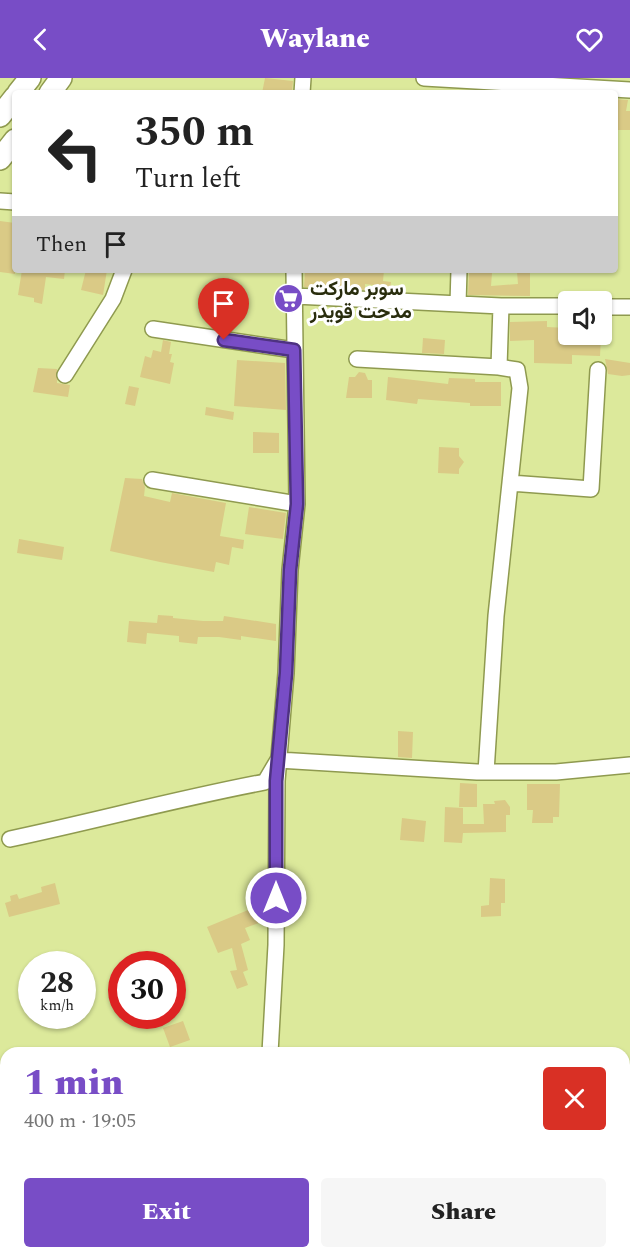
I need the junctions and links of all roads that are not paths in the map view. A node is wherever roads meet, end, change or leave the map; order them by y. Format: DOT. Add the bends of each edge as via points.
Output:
graph roads {
  1 [pos="30,78"];
  2 [pos="424,78"];
  3 [pos="20,90"];
  4 [pos="630,90"];
  5 [pos="12,101"];
  6 [pos="0,116"];
  7 [pos="12,144"];
  8 [pos="0,159"];
  9 [pos="123,273"];
  10 [pos="294,273"];
  11 [pos="459,273"];
  12 [pos="295,296"];
  13 [pos="458,304"];
  14 [pos="501,306"];
  15 [pos="558,306"];
  16 [pos="612,306"];
  17 [pos="630,307"];
  18 [pos="153,329"];
  19 [pos="294,350"];
  20 [pos="357,358"];
  21 [pos="499,367"];
  22 [pos="598,370"];
  23 [pos="65,375"];
  24 [pos="152,480"];
  25 [pos="510,483"];
  26 [pos="297,504"];
  27 [pos="278,760"];
  28 [pos="630,765"];
  29 [pos="486,772"];
  30 [pos="10,839"];
  31 [pos="270,1047"];
  1 -- 3 [label="highway"];
  2 -- 4 [label="street"];
  5 -- 6 [label="highway"];
  7 -- 8 [label="highway"];
  9 -- 23 [label="street" via="113,299"];
  10 -- 12 [label="street"];
  11 -- 13 [label="street"];
  12 -- 13 [label="street"];
  12 -- 19 [label="street"];
  13 -- 14 [label="street"];
  14 -- 15 [label="street"];
  14 -- 21 [label="street"];
  16 -- 17 [label="street"];
  18 -- 19 [label="street"];
  19 -- 26 [label="street"];
  20 -- 21 [label="street"];
  21 -- 25 [label="street" via="517,370 520,388"];
  22 -- 25 [label="street" via="591,489"];
  24 -- 26 [label="street"];
  25 -- 29 [label="street"];
  26 -- 27 [label="street"];
  27 -- 29 [label="street"];
  27 -- 30 [label="street" via="266,782"];
  27 -- 31 [label="street"];
  28 -- 29 [label="street" via="556,772"];
}
